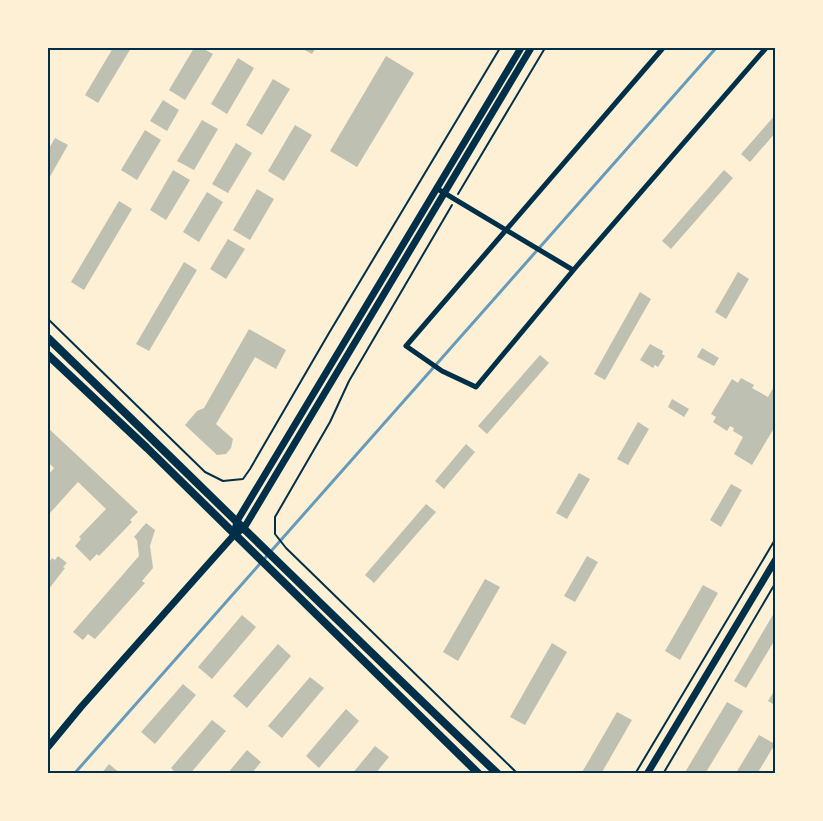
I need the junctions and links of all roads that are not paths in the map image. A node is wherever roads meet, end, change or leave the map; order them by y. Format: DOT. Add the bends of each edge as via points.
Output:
graph roads {
  1 [pos="521,48"];
  2 [pos="531,48"];
  3 [pos="663,48"];
  4 [pos="766,48"];
  5 [pos="436,188"];
  6 [pos="444,193"];
  7 [pos="506,230"];
  8 [pos="574,270"];
  9 [pos="48,338"];
  10 [pos="48,355"];
  11 [pos="237,521"];
  12 [pos="244,528"];
  13 [pos="234,535"];
  14 [pos="776,559"];
  15 [pos="48,748"];
  16 [pos="479,774"];
  17 [pos="498,774"];
  18 [pos="647,774"];
  1 -- 5 [label="street"];
  2 -- 6 [label="street"];
  3 -- 7 [label="street"];
  4 -- 8 [label="street"];
  5 -- 6 [label="street"];
  5 -- 11 [label="street"];
  6 -- 7 [label="street"];
  6 -- 12 [label="street"];
  7 -- 8 [label="street"];
  7 -- 8 [label="street" via="406,346 442,371 476,387"];
  9 -- 11 [label="main road"];
  10 -- 13 [label="main road"];
  11 -- 12 [label="main road"];
  11 -- 13 [label="street"];
  12 -- 13 [label="street"];
  12 -- 17 [label="main road" via="359,643"];
  13 -- 15 [label="street"];
  13 -- 16 [label="main road"];
  14 -- 18 [label="street"];
}
